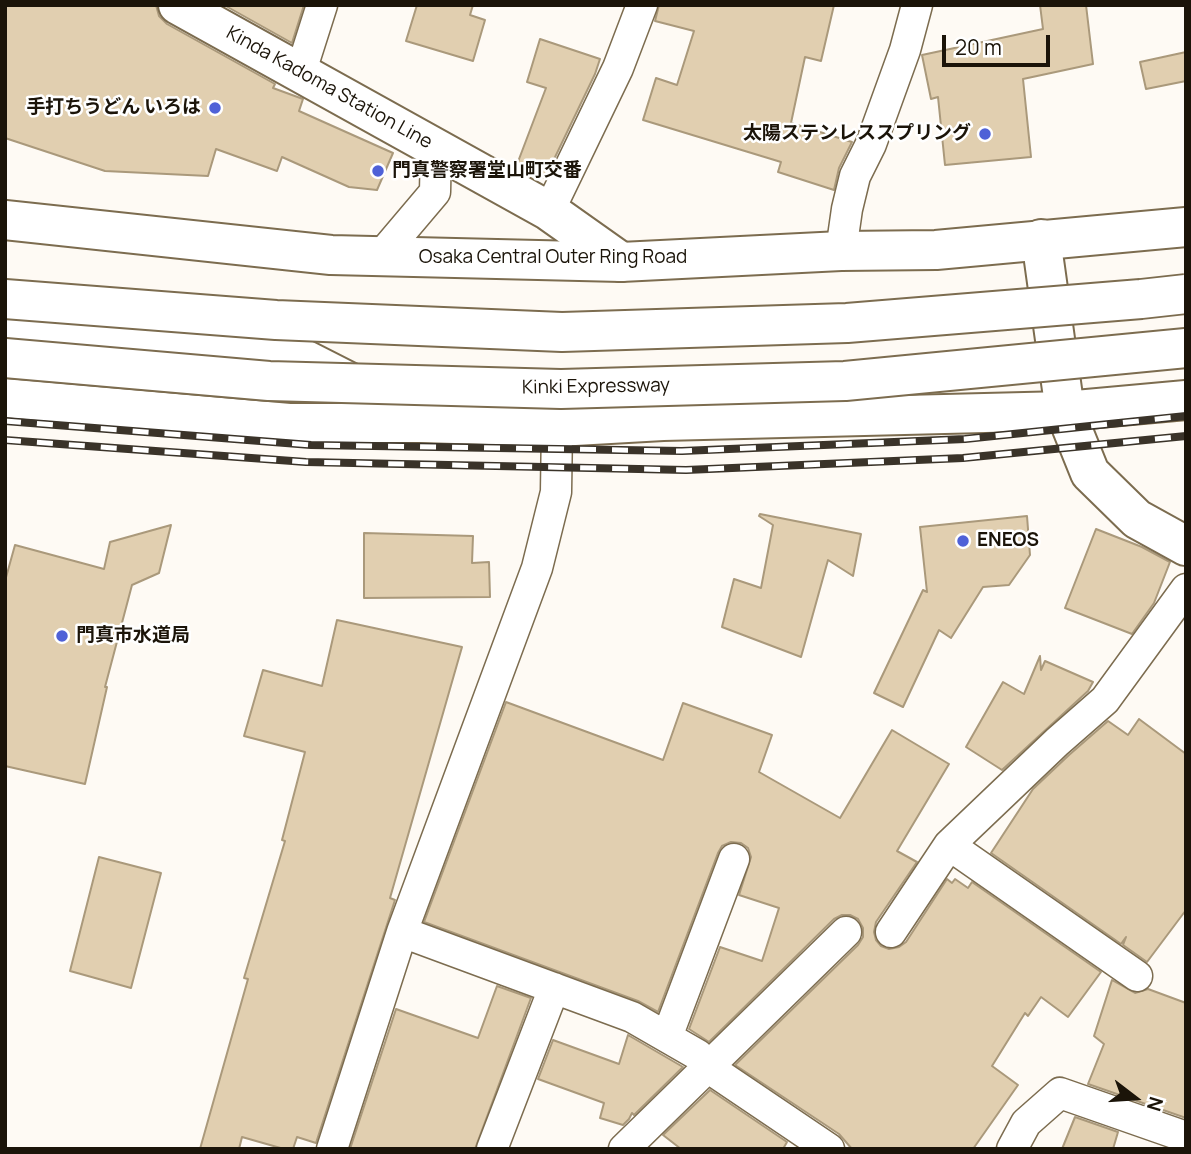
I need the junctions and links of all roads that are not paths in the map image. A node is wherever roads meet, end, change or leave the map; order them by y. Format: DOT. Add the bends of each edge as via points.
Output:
graph roads {
  1 [pos="178,5"];
  2 [pos="322,5"];
  3 [pos="642,5"];
  4 [pos="917,5"];
  5 [pos="301,71"];
  6 [pos="436,147"];
  7 [pos="549,211"];
  8 [pos="5,220"];
  9 [pos="1186,226"];
  10 [pos="1041,239"];
  11 [pos="841,251"];
  12 [pos="380,257"];
  13 [pos="621,262"];
  14 [pos="1186,294"];
  15 [pos="5,299"];
  16 [pos="5,332"];
  17 [pos="1186,348"];
  18 [pos="5,358"];
  19 [pos="5,398"];
  20 [pos="1186,400"];
  21 [pos="1065,411"];
  22 [pos="421,423"];
  23 [pos="557,427"];
  24 [pos="1186,546"];
  25 [pos="1186,589"];
  26 [pos="950,845"];
  27 [pos="734,859"];
  28 [pos="402,932"];
  29 [pos="846,932"];
  30 [pos="891,932"];
  31 [pos="1137,976"];
  32 [pos="554,988"];
  33 [pos="667,1037"];
  34 [pos="709,1068"];
  35 [pos="1186,1137"];
  36 [pos="332,1149"];
  37 [pos="492,1149"];
  38 [pos="624,1149"];
  39 [pos="829,1149"];
  40 [pos="1012,1149"];
  1 -- 5 [label="main road, Kinda Kadoma Station Line"];
  2 -- 5 [label="street"];
  3 -- 7 [label="street" via="618,68"];
  4 -- 11 [label="street" via="871,144 855,176"];
  5 -- 6 [label="main road, Kinda Kadoma Station Line"];
  6 -- 7 [label="main road, Kinda Kadoma Station Line"];
  6 -- 12 [label="street" via="435,192"];
  7 -- 13 [label="main road, Kinda Kadoma Station Line"];
  8 -- 12 [label="main road, Osaka Central Outer Ring Road" via="331,256"];
  9 -- 10 [label="main road, Osaka Central Outer Ring Road"];
  10 -- 11 [label="main road, Osaka Central Outer Ring Road" via="936,250"];
  10 -- 21 [label="main road"];
  11 -- 13 [label="main road, Osaka Central Outer Ring Road"];
  12 -- 13 [label="main road, Osaka Central Outer Ring Road"];
  14 -- 15 [label="main road, bridge" via="847,323 562,332 276,320"];
  16 -- 22 [label="main road" via="300,357"];
  17 -- 18 [label="main road, Kinki Expressway, bridge" via="845,381 561,389 269,381"];
  19 -- 22 [label="main road" via="289,423"];
  20 -- 21 [label="main road"];
  21 -- 23 [label="main road"];
  21 -- 24 [label="main road" via="1090,473 1137,519"];
  22 -- 23 [label="main road"];
  23 -- 28 [label="street" via="556,492 537,568"];
  25 -- 26 [label="street" via="1105,700"];
  26 -- 30 [label="street"];
  26 -- 31 [label="street"];
  27 -- 33 [label="street"];
  28 -- 32 [label="street"];
  28 -- 36 [label="street"];
  29 -- 34 [label="street"];
  32 -- 33 [label="street" via="632,1017"];
  32 -- 37 [label="street"];
  33 -- 34 [label="street" via="698,1055"];
  34 -- 38 [label="street"];
  34 -- 39 [label="street"];
  35 -- 40 [label="street" via="1060,1093 1026,1123"];
}
